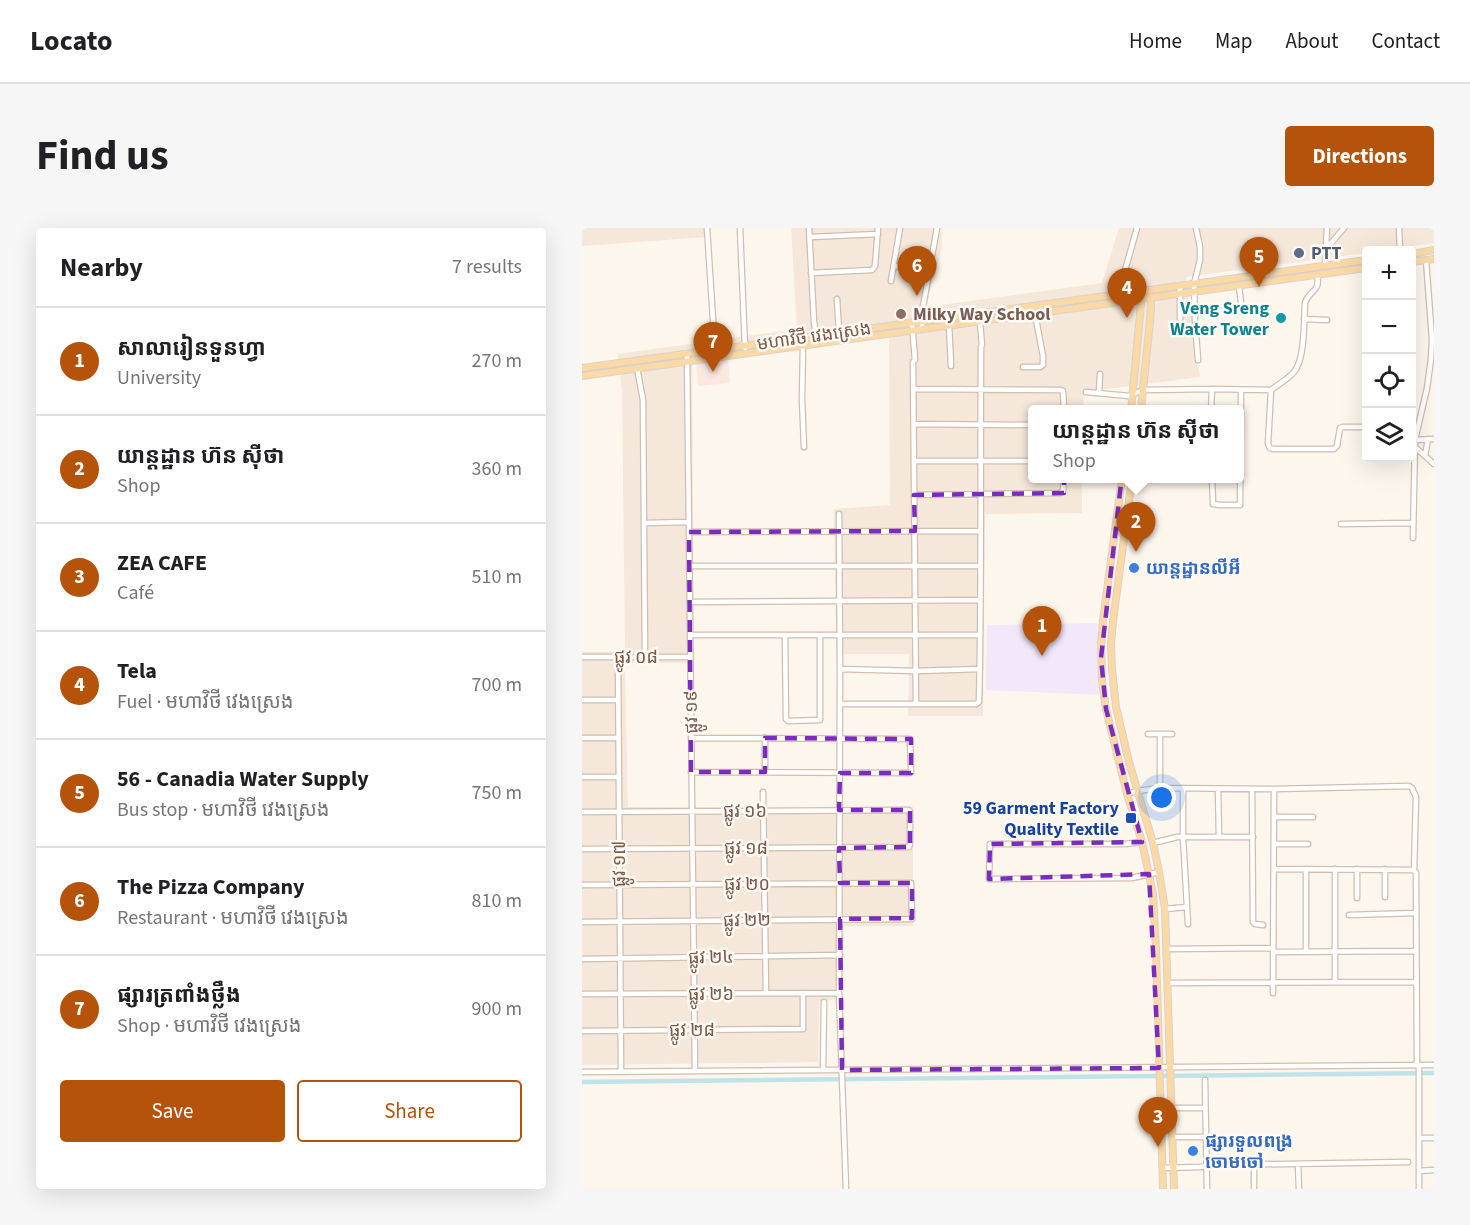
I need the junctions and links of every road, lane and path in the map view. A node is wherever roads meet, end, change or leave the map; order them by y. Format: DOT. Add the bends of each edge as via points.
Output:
graph roads {
  1 [pos="707,228"];
  2 [pos="740,228"];
  3 [pos="809,228"];
  4 [pos="900,228"];
  5 [pos="937,228"];
  6 [pos="1137,228"];
  7 [pos="1196,228"];
  8 [pos="1327,228"];
  9 [pos="1344,228"];
  10 [pos="1399,228"];
  11 [pos="878,231"];
  12 [pos="810,237"];
  13 [pos="1400,246"];
  14 [pos="1326,249"];
  15 [pos="1434,250"];
  16 [pos="1416,253"];
  17 [pos="1434,259"];
  18 [pos="1426,260"];
  19 [pos="1362,261"];
  20 [pos="1416,261"];
  21 [pos="895,266"];
  22 [pos="1325,266"];
  23 [pos="1362,269"];
  24 [pos="930,272"];
  25 [pos="811,273"];
  26 [pos="1317,275"];
  27 [pos="891,281"];
  28 [pos="1194,284"];
  29 [pos="1180,286"];
  30 [pos="1239,286"];
  31 [pos="1149,290"];
  32 [pos="1139,291"];
  33 [pos="1194,292"];
  34 [pos="1121,294"];
  35 [pos="1181,294"];
  36 [pos="1151,298"];
  37 [pos="837,299"];
  38 [pos="1140,299"];
  39 [pos="1122,302"];
  40 [pos="1242,312"];
  41 [pos="978,313"];
  42 [pos="1035,314"];
  43 [pos="1180,319"];
  44 [pos="1304,319"];
  45 [pos="1327,320"];
  46 [pos="921,321"];
  47 [pos="979,321"];
  48 [pos="912,322"];
  49 [pos="949,326"];
  50 [pos="922,329"];
  51 [pos="913,330"];
  52 [pos="839,333"];
  53 [pos="816,336"];
  54 [pos="745,346"];
  55 [pos="803,346"];
  56 [pos="715,350"];
  57 [pos="687,354"];
  58 [pos="745,354"];
  59 [pos="1198,360"];
  60 [pos="687,361"];
  61 [pos="951,366"];
  62 [pos="1023,367"];
  63 [pos="582,368"];
  64 [pos="637,368"];
  65 [pos="1100,374"];
  66 [pos="582,376"];
  67 [pos="914,389"];
  68 [pos="1212,389"];
  69 [pos="981,390"];
  70 [pos="1143,390"];
  71 [pos="1241,390"];
  72 [pos="1271,390"];
  73 [pos="1086,392"];
  74 [pos="1099,393"];
  75 [pos="1133,395"];
  76 [pos="1064,405"];
  77 [pos="1132,405"];
  78 [pos="1142,405"];
  79 [pos="1211,405"];
  80 [pos="1241,405"];
  81 [pos="914,424"];
  82 [pos="980,425"];
  83 [pos="1028,425"];
  84 [pos="1362,427"];
  85 [pos="1416,436"];
  86 [pos="1431,439"];
  87 [pos="1416,440"];
  88 [pos="804,447"];
  89 [pos="1416,448"];
  90 [pos="1425,456"];
  91 [pos="980,460"];
  92 [pos="1028,460"];
  93 [pos="914,461"];
  94 [pos="1415,462"];
  95 [pos="1434,464"];
  96 [pos="1064,483"];
  97 [pos="1121,483"];
  98 [pos="1131,483"];
  99 [pos="1212,483"];
  100 [pos="1240,483"];
  101 [pos="980,494"];
  102 [pos="914,495"];
  103 [pos="839,514"];
  104 [pos="689,522"];
  105 [pos="644,523"];
  106 [pos="1413,523"];
  107 [pos="1341,524"];
  108 [pos="839,531"];
  109 [pos="915,531"];
  110 [pos="980,531"];
  111 [pos="689,532"];
  112 [pos="1413,537"];
  113 [pos="689,566"];
  114 [pos="839,566"];
  115 [pos="980,566"];
  116 [pos="915,567"];
  117 [pos="980,600"];
  118 [pos="839,601"];
  119 [pos="915,601"];
  120 [pos="690,602"];
  121 [pos="1102,633"];
  122 [pos="1112,634"];
  123 [pos="690,635"];
  124 [pos="980,635"];
  125 [pos="785,636"];
  126 [pos="820,636"];
  127 [pos="840,636"];
  128 [pos="915,636"];
  129 [pos="582,657"];
  130 [pos="618,657"];
  131 [pos="645,657"];
  132 [pos="690,657"];
  133 [pos="840,669"];
  134 [pos="980,669"];
  135 [pos="915,671"];
  136 [pos="1102,681"];
  137 [pos="1113,681"];
  138 [pos="582,700"];
  139 [pos="618,700"];
  140 [pos="840,704"];
  141 [pos="916,704"];
  142 [pos="1148,734"];
  143 [pos="1160,734"];
  144 [pos="1172,734"];
  145 [pos="582,738"];
  146 [pos="618,738"];
  147 [pos="691,738"];
  148 [pos="765,738"];
  149 [pos="840,739"];
  150 [pos="692,772"];
  151 [pos="765,772"];
  152 [pos="840,773"];
  153 [pos="582,777"];
  154 [pos="618,777"];
  155 [pos="1160,788"];
  156 [pos="1183,788"];
  157 [pos="1218,789"];
  158 [pos="1252,789"];
  159 [pos="1274,789"];
  160 [pos="1137,791"];
  161 [pos="763,792"];
  162 [pos="1127,794"];
  163 [pos="839,810"];
  164 [pos="692,811"];
  165 [pos="764,811"];
  166 [pos="582,812"];
  167 [pos="618,812"];
  168 [pos="1274,817"];
  169 [pos="1313,817"];
  170 [pos="1184,837"];
  171 [pos="1219,837"];
  172 [pos="1253,837"];
  173 [pos="1142,842"];
  174 [pos="1153,843"];
  175 [pos="1274,844"];
  176 [pos="1308,844"];
  177 [pos="909,847"];
  178 [pos="692,848"];
  179 [pos="764,848"];
  180 [pos="839,848"];
  181 [pos="582,849"];
  182 [pos="619,849"];
  183 [pos="1274,869"];
  184 [pos="1306,869"];
  185 [pos="1335,869"];
  186 [pos="1357,869"];
  187 [pos="1385,869"];
  188 [pos="1414,870"];
  189 [pos="1160,872"];
  190 [pos="1149,874"];
  191 [pos="840,883"];
  192 [pos="765,884"];
  193 [pos="582,885"];
  194 [pos="619,885"];
  195 [pos="693,885"];
  196 [pos="1385,897"];
  197 [pos="1357,898"];
  198 [pos="1187,907"];
  199 [pos="1165,909"];
  200 [pos="1416,913"];
  201 [pos="1349,915"];
  202 [pos="840,919"];
  203 [pos="912,919"];
  204 [pos="765,920"];
  205 [pos="693,921"];
  206 [pos="582,922"];
  207 [pos="619,922"];
  208 [pos="1188,924"];
  209 [pos="1263,925"];
  210 [pos="1167,948"];
  211 [pos="1273,950"];
  212 [pos="1416,951"];
  213 [pos="1306,952"];
  214 [pos="1335,952"];
  215 [pos="840,955"];
  216 [pos="765,956"];
  217 [pos="694,957"];
  218 [pos="619,958"];
  219 [pos="582,959"];
  220 [pos="1273,982"];
  221 [pos="1335,982"];
  222 [pos="1416,982"];
  223 [pos="1167,983"];
  224 [pos="766,993"];
  225 [pos="803,993"];
  226 [pos="839,993"];
  227 [pos="1273,993"];
  228 [pos="582,994"];
  229 [pos="619,994"];
  230 [pos="694,994"];
  231 [pos="824,1002"];
  232 [pos="694,1030"];
  233 [pos="582,1031"];
  234 [pos="620,1031"];
  235 [pos="1434,1065"];
  236 [pos="1419,1068"];
  237 [pos="823,1070"];
  238 [pos="695,1071"];
  239 [pos="842,1071"];
  240 [pos="582,1072"];
  241 [pos="621,1072"];
  242 [pos="1159,1073"];
  243 [pos="1170,1073"];
  244 [pos="1204,1080"];
  245 [pos="1205,1107"];
  246 [pos="1171,1108"];
  247 [pos="1172,1137"];
  248 [pos="1206,1137"];
  249 [pos="1419,1138"];
  250 [pos="1434,1138"];
  251 [pos="1408,1162"];
  252 [pos="1298,1164"];
  253 [pos="1254,1165"];
  254 [pos="1206,1166"];
  255 [pos="1173,1167"];
  256 [pos="1163,1168"];
  257 [pos="1434,1170"];
  258 [pos="1419,1171"];
  259 [pos="846,1189"];
  260 [pos="1163,1189"];
  261 [pos="1174,1189"];
  262 [pos="1207,1189"];
  263 [pos="1254,1189"];
  264 [pos="1299,1189"];
  265 [pos="1419,1189"];
  1 -- 56 [label="street"];
  2 -- 54 [label="street"];
  3 -- 12 [label="street"];
  4 -- 21 [label="street"];
  5 -- 24 [label="street"];
  6 -- 34 [label="street"];
  7 -- 28 [label="street" via="1200,260"];
  8 -- 14 [label="street"];
  9 -- 14 [label="street"];
  10 -- 13 [label="street"];
  11 -- 12 [label="street"];
  11 -- 25 [label="street" via="872,270"];
  12 -- 25 [label="street"];
  14 -- 22 [label="street"];
  15 -- 16 [label="main road"];
  17 -- 18 [label="main road"];
  18 -- 20 [label="main road"];
  18 -- 85 [label="street" via="1431,359"];
  19 -- 22 [label="main road, មហាវិថី វេងស្រេង"];
  21 -- 24 [label="street"];
  21 -- 27 [label="street"];
  22 -- 28 [label="main road, មហាវិថី វេងស្រេង"];
  23 -- 26 [label="main road, មហាវិថី វេងស្រេង"];
  24 -- 46 [label="street"];
  25 -- 53 [label="street"];
  26 -- 30 [label="main road, មហាវិថី វេងស្រេង"];
  26 -- 44 [label="street" via="1319,283 1308,295"];
  28 -- 29 [label="main road, មហាវិថី វេងស្រេង"];
  28 -- 33 [label="street"];
  29 -- 31 [label="main road, មហាវិថី វេងស្រេង"];
  29 -- 35 [label="street"];
  30 -- 33 [label="main road, មហាវិថី វេងស្រេង"];
  30 -- 40 [label="street"];
  31 -- 32 [label="main road, មហាវិថី វេងស្រេង"];
  31 -- 36 [label="main road"];
  32 -- 34 [label="main road, មហាវិថី វេងស្រេង"];
  32 -- 38 [label="main road"];
  33 -- 35 [label="main road, មហាវិថី វេងស្រេង"];
  33 -- 59 [label="street"];
  34 -- 39 [label="street"];
  34 -- 41 [label="main road, មហាវិថី វេងស្រេង"];
  35 -- 36 [label="main road, មហាវិថី វេងស្រេង"];
  35 -- 43 [label="street"];
  36 -- 38 [label="main road, មហាវិថី វេងស្រេង"];
  36 -- 70 [label="main road"];
  37 -- 52 [label="street"];
  38 -- 39 [label="main road, មហាវិថី វេងស្រេង"];
  38 -- 75 [label="main road"];
  39 -- 42 [label="main road, មហាវិថី វេងស្រេង"];
  41 -- 46 [label="main road, មហាវិថី វេងស្រេង"];
  41 -- 47 [label="street"];
  42 -- 47 [label="main road, មហាវិថី វេងស្រេង"];
  42 -- 62 [label="street" via="1042,365"];
  44 -- 45 [label="street"];
  44 -- 72 [label="street" via="1297,368"];
  46 -- 48 [label="main road, មហាវិថី វេងស្រេង"];
  46 -- 50 [label="street"];
  47 -- 49 [label="main road, មហាវិថី វេងស្រេង"];
  47 -- 69 [label="street"];
  48 -- 51 [label="street"];
  48 -- 52 [label="main road, មហាវិថី វេងស្រេង"];
  49 -- 50 [label="main road, មហាវិថី វេងស្រេង"];
  49 -- 61 [label="street"];
  50 -- 51 [label="main road, មហាវិថី វេងស្រេង"];
  51 -- 55 [label="main road, មហាវិថី វេងស្រេង"];
  51 -- 67 [label="street"];
  52 -- 53 [label="main road, មហាវិថី វេងស្រេង"];
  53 -- 54 [label="main road, មហាវិថី វេងស្រេង"];
  54 -- 56 [label="main road, មហាវិថី វេងស្រេង"];
  54 -- 58 [label="street"];
  55 -- 58 [label="main road, មហាវិថី វេងស្រេង"];
  55 -- 88 [label="street"];
  56 -- 57 [label="main road, មហាវិថី វេងស្រេង"];
  57 -- 60 [label="street, ផ្លូវ ១៩"];
  57 -- 63 [label="main road, មហាវិថី វេងស្រេង"];
  58 -- 60 [label="main road, មហាវិថី វេងស្រេង"];
  60 -- 64 [label="main road, មហាវិថី វេងស្រេង"];
  60 -- 104 [label="street, ផ្លូវ ១៩"];
  64 -- 66 [label="main road, មហាវិថី វេងស្រេង"];
  64 -- 105 [label="street" via="643,400"];
  65 -- 74 [label="street"];
  67 -- 69 [label="street"];
  67 -- 81 [label="street"];
  68 -- 70 [label="street"];
  68 -- 71 [label="street"];
  68 -- 79 [label="street"];
  69 -- 76 [label="street" via="1061,390"];
  69 -- 82 [label="street"];
  70 -- 75 [label="street"];
  70 -- 78 [label="main road"];
  71 -- 72 [label="street"];
  71 -- 80 [label="street"];
  72 -- 84 [label="street" via="1270,448 1334,449 1340,428"];
  73 -- 74 [label="street"];
  74 -- 75 [label="street"];
  75 -- 77 [label="main road"];
  81 -- 82 [label="street"];
  81 -- 93 [label="street"];
  82 -- 83 [label="street"];
  82 -- 91 [label="street"];
  86 -- 87 [label="street"];
  86 -- 90 [label="street"];
  89 -- 90 [label="street"];
  90 -- 95 [label="street"];
  91 -- 92 [label="street"];
  91 -- 93 [label="street"];
  91 -- 101 [label="street"];
  93 -- 102 [label="street"];
  94 -- 106 [label="street"];
  96 -- 101 [label="street" via="1060,493"];
  97 -- 121 [label="main road"];
  98 -- 122 [label="main road"];
  99 -- 100 [label="street" via="1213,504 1240,505"];
  101 -- 102 [label="street"];
  101 -- 110 [label="street"];
  102 -- 109 [label="street"];
  103 -- 108 [label="street"];
  104 -- 105 [label="street"];
  104 -- 111 [label="street, ផ្លូវ ១៩"];
  105 -- 131 [label="street"];
  106 -- 107 [label="street"];
  106 -- 112 [label="street"];
  108 -- 109 [label="street"];
  108 -- 111 [label="street"];
  108 -- 114 [label="street"];
  109 -- 110 [label="street"];
  109 -- 116 [label="street"];
  110 -- 115 [label="street"];
  111 -- 113 [label="street, ផ្លូវ ១៩"];
  113 -- 114 [label="street"];
  113 -- 120 [label="street, ផ្លូវ ១៩"];
  114 -- 116 [label="street"];
  114 -- 118 [label="street"];
  115 -- 116 [label="street"];
  115 -- 117 [label="street"];
  116 -- 119 [label="street"];
  117 -- 119 [label="street"];
  117 -- 124 [label="street"];
  118 -- 119 [label="street"];
  118 -- 120 [label="street"];
  118 -- 127 [label="street"];
  119 -- 128 [label="street"];
  120 -- 123 [label="street, ផ្លូវ ១៩"];
  121 -- 122 [label="main road"];
  121 -- 136 [label="main road"];
  122 -- 137 [label="main road"];
  123 -- 125 [label="street"];
  123 -- 132 [label="street, ផ្លូវ ១៩"];
  124 -- 128 [label="street"];
  124 -- 134 [label="street"];
  125 -- 126 [label="street"];
  125 -- 126 [label="street" via="788,721 820,720"];
  126 -- 127 [label="street"];
  127 -- 128 [label="street"];
  127 -- 133 [label="street"];
  128 -- 135 [label="street"];
  129 -- 130 [label="street, ផ្លូវ ០៨"];
  130 -- 131 [label="street, ផ្លូវ ០៨"];
  130 -- 139 [label="street, ផ្លូវ ១៧"];
  131 -- 132 [label="street, ផ្លូវ ០៨"];
  132 -- 147 [label="street, ផ្លូវ ១៩"];
  133 -- 135 [label="street"];
  133 -- 140 [label="street"];
  134 -- 135 [label="street"];
  134 -- 141 [label="street" via="978,703"];
  135 -- 141 [label="street"];
  136 -- 137 [label="main road"];
  136 -- 162 [label="main road"];
  137 -- 160 [label="main road"];
  138 -- 139 [label="street"];
  139 -- 146 [label="street, ផ្លូវ ១៧"];
  140 -- 141 [label="street"];
  140 -- 149 [label="street"];
  142 -- 143 [label="street"];
  143 -- 144 [label="street"];
  143 -- 155 [label="street"];
  145 -- 146 [label="street"];
  146 -- 154 [label="street, ផ្លូវ ១៧"];
  147 -- 148 [label="street"];
  147 -- 150 [label="street, ផ្លូវ ១៩"];
  148 -- 149 [label="street"];
  148 -- 151 [label="street"];
  149 -- 152 [label="street"];
  149 -- 152 [label="street" via="911,739 911,772"];
  150 -- 151 [label="street"];
  150 -- 164 [label="street, ផ្លូវ ១៩"];
  151 -- 152 [label="street"];
  152 -- 163 [label="street"];
  153 -- 154 [label="street"];
  154 -- 167 [label="street, ផ្លូវ ១៧"];
  155 -- 156 [label="street"];
  155 -- 160 [label="street"];
  156 -- 157 [label="street"];
  156 -- 170 [label="street"];
  157 -- 158 [label="street"];
  157 -- 171 [label="street"];
  158 -- 159 [label="street"];
  158 -- 172 [label="street"];
  159 -- 168 [label="street"];
  159 -- 188 [label="street" via="1412,788 1416,797"];
  160 -- 162 [label="street"];
  160 -- 174 [label="main road"];
  161 -- 165 [label="street"];
  162 -- 173 [label="main road"];
  163 -- 165 [label="street, ផ្លូវ ១៦"];
  163 -- 177 [label="street, ផ្លូវ ១៦" via="909,810"];
  163 -- 180 [label="street"];
  164 -- 165 [label="street, ផ្លូវ ១៦"];
  164 -- 167 [label="street, ផ្លូវ ១៦"];
  164 -- 178 [label="street, ផ្លូវ ១៩"];
  165 -- 179 [label="street"];
  166 -- 167 [label="street, ផ្លូវ ១៦"];
  167 -- 182 [label="street, ផ្លូវ ១៧"];
  168 -- 169 [label="street"];
  168 -- 175 [label="street"];
  170 -- 171 [label="street"];
  170 -- 174 [label="street"];
  170 -- 198 [label="street"];
  171 -- 172 [label="street"];
  172 -- 209 [label="street" via="1253,922"];
  173 -- 190 [label="main road"];
  173 -- 190 [label="street" via="990,844 989,879 1132,878"];
  174 -- 189 [label="main road"];
  175 -- 176 [label="street"];
  175 -- 183 [label="street"];
  177 -- 180 [label="street, ផ្លូវ ១៨"];
  178 -- 179 [label="street, ផ្លូវ ១៨"];
  178 -- 182 [label="street, ផ្លូវ ១៨"];
  178 -- 195 [label="street, ផ្លូវ ១៩"];
  179 -- 180 [label="street, ផ្លូវ ១៨"];
  179 -- 192 [label="street"];
  180 -- 191 [label="street"];
  181 -- 182 [label="street, ផ្លូវ ១៨"];
  182 -- 194 [label="street, ផ្លូវ ១៧"];
  183 -- 184 [label="street"];
  183 -- 211 [label="street"];
  184 -- 185 [label="street"];
  184 -- 213 [label="street"];
  185 -- 186 [label="street"];
  185 -- 214 [label="street"];
  186 -- 187 [label="street"];
  186 -- 197 [label="street"];
  187 -- 188 [label="street"];
  187 -- 196 [label="street"];
  188 -- 200 [label="street"];
  189 -- 190 [label="street"];
  189 -- 199 [label="main road"];
  190 -- 242 [label="main road" via="1155,911"];
  191 -- 192 [label="street, ផ្លូវ ២០"];
  191 -- 202 [label="street"];
  191 -- 203 [label="street, ផ្លូវ ២០" via="911,883"];
  192 -- 195 [label="street, ផ្លូវ ២០"];
  192 -- 204 [label="street"];
  193 -- 194 [label="street, ផ្លូវ ២០"];
  194 -- 195 [label="street, ផ្លូវ ២០"];
  194 -- 207 [label="street, ផ្លូវ ១៧"];
  195 -- 205 [label="street, ផ្លូវ ១៩"];
  198 -- 199 [label="street"];
  198 -- 208 [label="street"];
  199 -- 210 [label="main road"];
  200 -- 201 [label="street"];
  200 -- 212 [label="street"];
  202 -- 203 [label="street, ផ្លូវ ២២"];
  202 -- 204 [label="street, ផ្លូវ ២២"];
  202 -- 215 [label="street"];
  204 -- 205 [label="street, ផ្លូវ ២២"];
  204 -- 216 [label="street"];
  205 -- 207 [label="street, ផ្លូវ ២២"];
  205 -- 217 [label="street, ផ្លូវ ១៩"];
  206 -- 207 [label="street, ផ្លូវ ២២"];
  207 -- 218 [label="street, ផ្លូវ ១៧"];
  210 -- 211 [label="street"];
  210 -- 223 [label="main road"];
  211 -- 213 [label="street"];
  211 -- 220 [label="street"];
  212 -- 214 [label="street"];
  212 -- 222 [label="street"];
  213 -- 214 [label="street"];
  214 -- 221 [label="street"];
  215 -- 216 [label="street, ផ្លូវ ២៤"];
  215 -- 226 [label="street"];
  216 -- 217 [label="street, ផ្លូវ ២៤"];
  216 -- 224 [label="street"];
  217 -- 218 [label="street, ផ្លូវ ២៤"];
  217 -- 230 [label="street, ផ្លូវ ១៩"];
  218 -- 219 [label="street, ផ្លូវ ២៤"];
  218 -- 229 [label="street, ផ្លូវ ១៧"];
  220 -- 221 [label="street"];
  220 -- 223 [label="street"];
  220 -- 227 [label="street"];
  221 -- 222 [label="street"];
  222 -- 236 [label="street"];
  223 -- 243 [label="main road"];
  224 -- 225 [label="street, ផ្លូវ ២៦"];
  224 -- 230 [label="street, ផ្លូវ ២៦"];
  225 -- 226 [label="street, ផ្លូវ ២៦"];
  225 -- 232 [label="street, ផ្លូវ ២៨" via="803,1029"];
  226 -- 239 [label="street"];
  228 -- 229 [label="street, ផ្លូវ ២៦"];
  229 -- 230 [label="street, ផ្លូវ ២៦"];
  229 -- 234 [label="street, ផ្លូវ ១៧"];
  230 -- 232 [label="street, ផ្លូវ ១៩"];
  231 -- 237 [label="street"];
  232 -- 234 [label="street, ផ្លូវ ២៨"];
  232 -- 238 [label="street, ផ្លូវ ១៩"];
  233 -- 234 [label="street, ផ្លូវ ២៨"];
  234 -- 241 [label="street, ផ្លូវ ១៧"];
  235 -- 236 [label="street"];
  236 -- 243 [label="street"];
  236 -- 249 [label="street"];
  237 -- 238 [label="street"];
  237 -- 239 [label="street"];
  238 -- 241 [label="street"];
  239 -- 242 [label="street"];
  239 -- 259 [label="street"];
  240 -- 241 [label="street"];
  242 -- 243 [label="street"];
  242 -- 256 [label="main road"];
  243 -- 246 [label="main road"];
  244 -- 245 [label="street"];
  245 -- 246 [label="street"];
  245 -- 248 [label="street"];
  246 -- 247 [label="main road"];
  247 -- 248 [label="street"];
  247 -- 255 [label="main road"];
  248 -- 254 [label="street"];
  249 -- 250 [label="street"];
  249 -- 258 [label="street"];
  251 -- 252 [label="street"];
  252 -- 253 [label="street"];
  252 -- 264 [label="street"];
  253 -- 254 [label="street"];
  253 -- 263 [label="street"];
  254 -- 255 [label="street"];
  254 -- 262 [label="street"];
  255 -- 256 [label="street"];
  255 -- 261 [label="main road"];
  256 -- 260 [label="main road"];
  257 -- 258 [label="street"];
  258 -- 265 [label="street"];
}
